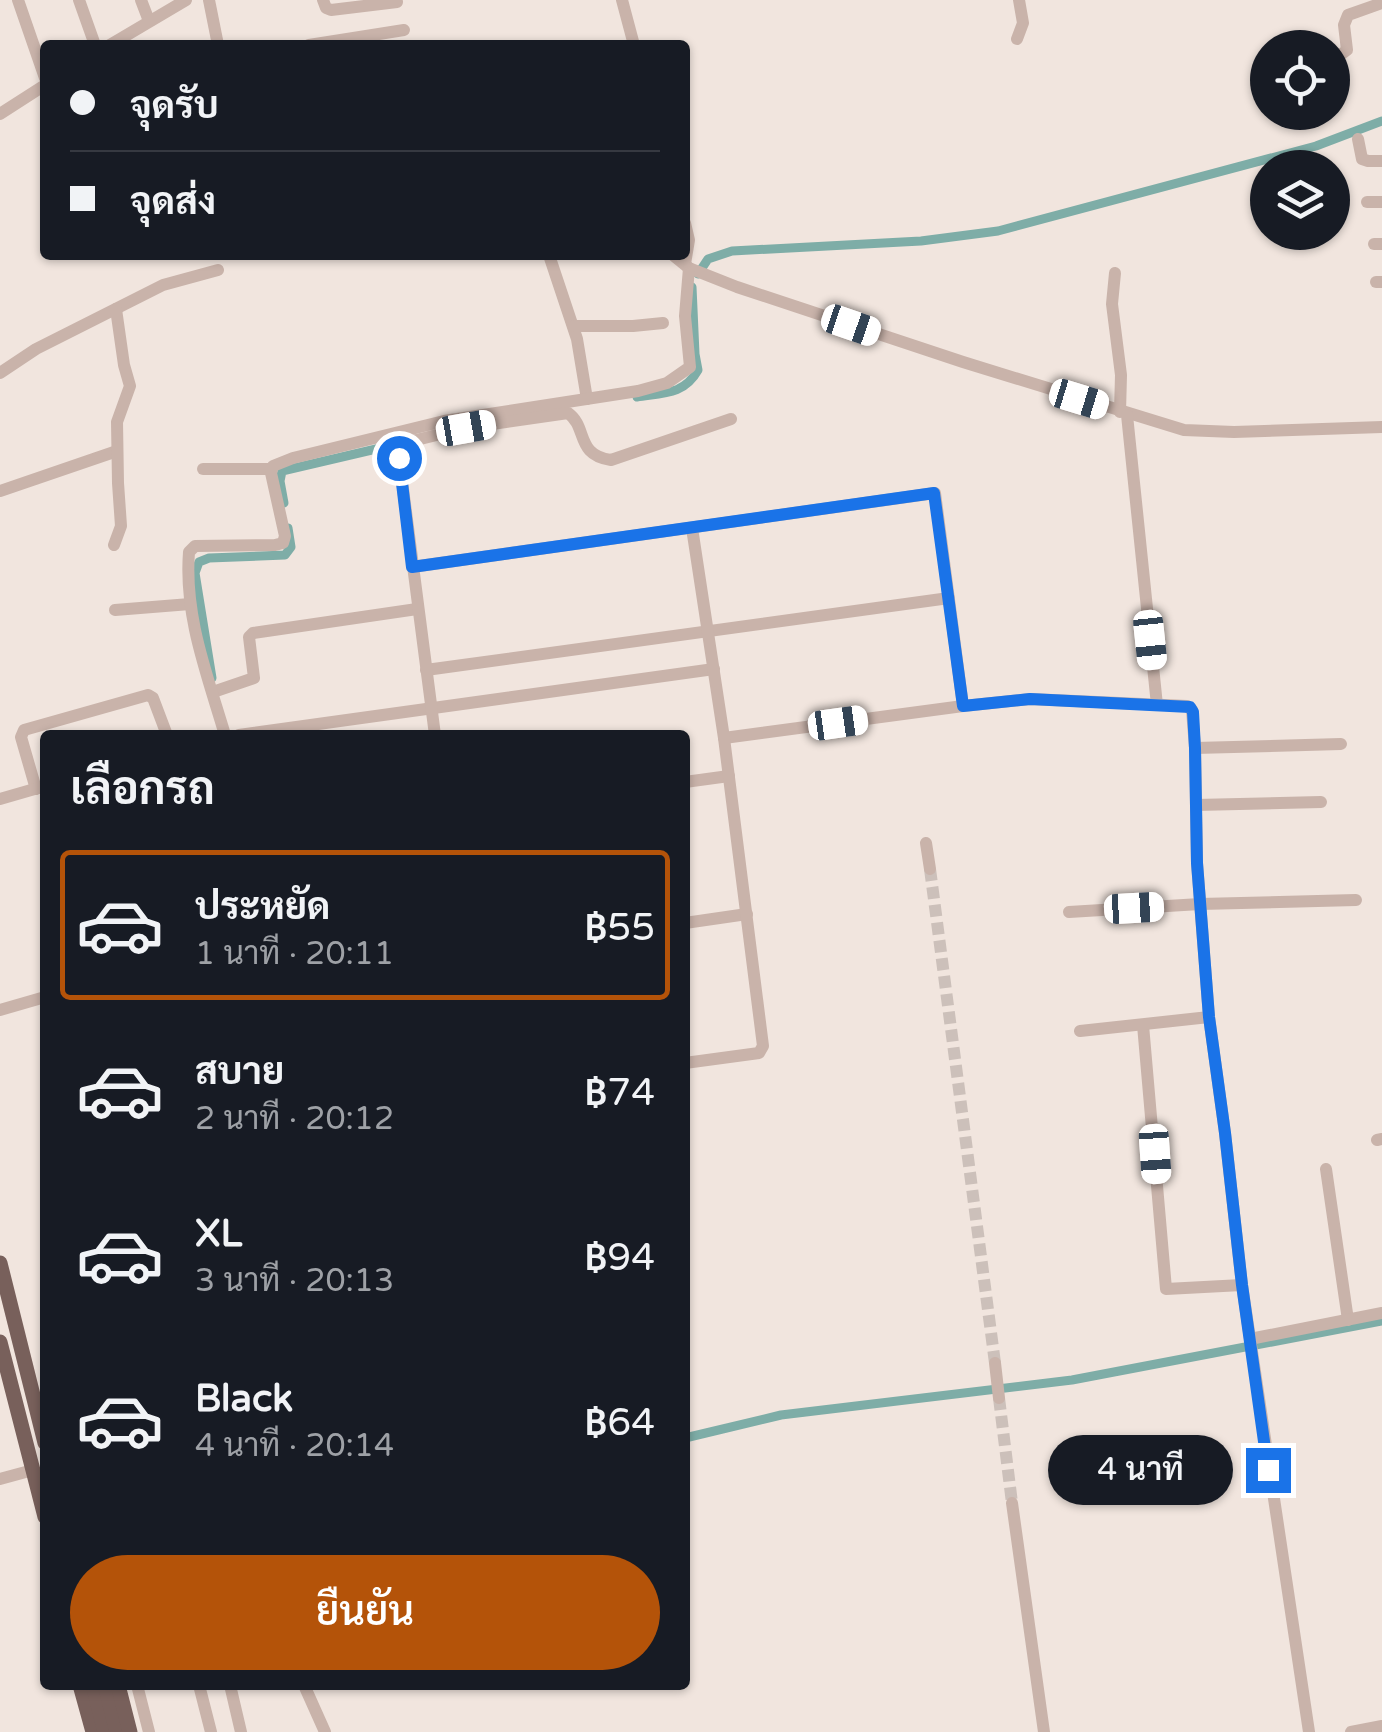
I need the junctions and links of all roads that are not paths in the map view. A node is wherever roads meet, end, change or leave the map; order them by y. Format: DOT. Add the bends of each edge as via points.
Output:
graph roads {
  1 [pos="18,0"];
  2 [pos="80,0"];
  3 [pos="142,0"];
  4 [pos="186,0"];
  5 [pos="209,0"];
  6 [pos="323,0"];
  7 [pos="622,0"];
  8 [pos="1019,0"];
  9 [pos="397,2"];
  10 [pos="1382,3"];
  11 [pos="149,22"];
  12 [pos="404,30"];
  13 [pos="1345,30"];
  14 [pos="1017,38"];
  15 [pos="93,40"];
  16 [pos="118,40"];
  17 [pos="217,40"];
  18 [pos="379,40"];
  19 [pos="633,40"];
  20 [pos="40,66"];
  21 [pos="40,85"];
  22 [pos="0,114"];
  23 [pos="1358,138"];
  24 [pos="1382,161"];
  25 [pos="1367,202"];
  26 [pos="1382,202"];
  27 [pos="551,260"];
  28 [pos="689,266"];
  29 [pos="218,270"];
  30 [pos="1116,273"];
  31 [pos="116,309"];
  32 [pos="663,323"];
  33 [pos="574,326"];
  34 [pos="0,373"];
  35 [pos="587,399"];
  36 [pos="1123,413"];
  37 [pos="730,419"];
  38 [pos="1382,426"];
  39 [pos="117,450"];
  40 [pos="203,469"];
  41 [pos="271,469"];
  42 [pos="0,491"];
  43 [pos="692,528"];
  44 [pos="114,545"];
  45 [pos="412,567"];
  46 [pos="950,598"];
  47 [pos="190,604"];
  48 [pos="417,609"];
  49 [pos="115,610"];
  50 [pos="708,630"];
  51 [pos="714,669"];
  52 [pos="426,670"];
  53 [pos="212,692"];
  54 [pos="1157,705"];
  55 [pos="963,706"];
  56 [pos="432,710"];
  57 [pos="165,730"];
  58 [pos="224,730"];
  59 [pos="278,730"];
  60 [pos="434,730"];
  61 [pos="724,738"];
  62 [pos="1340,744"];
  63 [pos="1195,748"];
  64 [pos="729,776"];
  65 [pos="690,781"];
  66 [pos="40,785"];
  67 [pos="40,788"];
  68 [pos="0,799"];
  69 [pos="1322,802"];
  70 [pos="1196,805"];
  71 [pos="926,843"];
  72 [pos="930,870"];
  73 [pos="1356,900"];
  74 [pos="1200,904"];
  75 [pos="1069,912"];
  76 [pos="748,914"];
  77 [pos="690,922"];
  78 [pos="40,998"];
  79 [pos="0,1010"];
  80 [pos="1209,1017"];
  81 [pos="1144,1025"];
  82 [pos="1080,1031"];
  83 [pos="690,1062"];
  84 [pos="1326,1169"];
  85 [pos="0,1263"];
  86 [pos="1242,1285"];
  87 [pos="1382,1313"];
  88 [pos="1348,1320"];
  89 [pos="0,1342"];
  90 [pos="1251,1344"];
  91 [pos="995,1363"];
  92 [pos="998,1389"];
  93 [pos="40,1424"];
  94 [pos="33,1470"];
  95 [pos="0,1480"];
  96 [pos="40,1497"];
  97 [pos="1012,1503"];
  98 [pos="81,1690"];
  99 [pos="93,1690"];
  100 [pos="122,1690"];
  101 [pos="123,1690"];
  102 [pos="124,1690"];
  103 [pos="200,1690"];
  104 [pos="231,1690"];
  105 [pos="306,1690"];
  106 [pos="1382,1726"];
  107 [pos="92,1732"];
  108 [pos="105,1732"];
  109 [pos="117,1732"];
  110 [pos="130,1732"];
  111 [pos="150,1732"];
  112 [pos="211,1732"];
  113 [pos="242,1732"];
  114 [pos="324,1732"];
  115 [pos="1044,1732"];
  116 [pos="1309,1732"];
  117 [pos="1350,1732"];
  1 -- 20 [label="street"];
  2 -- 15 [label="street"];
  3 -- 11 [label="street"];
  4 -- 11 [label="street"];
  5 -- 17 [label="street"];
  6 -- 9 [label="street" via="332,10"];
  7 -- 19 [label="street"];
  8 -- 14 [label="street" via="1023,23"];
  10 -- 13 [label="street" via="1348,15"];
  11 -- 16 [label="street"];
  12 -- 18 [label="street"];
  21 -- 22 [label="street"];
  23 -- 24 [label="street" via="1362,158"];
  25 -- 26 [label="street"];
  27 -- 33 [label="street"];
  28 -- 35 [label="street" via="684,306 690,367 667,383"];
  28 -- 36 [label="street"];
  29 -- 31 [label="street" via="164,285"];
  30 -- 36 [label="street" via="1112,304"];
  31 -- 34 [label="street"];
  31 -- 39 [label="street" via="130,386 118,413"];
  32 -- 33 [label="street"];
  33 -- 35 [label="street"];
  35 -- 41 [label="street" via="444,421"];
  36 -- 38 [label="street" via="1198,432"];
  36 -- 54 [label="street"];
  37 -- 45 [label="street" via="612,460 586,448 568,413 404,442 399,458"];
  39 -- 42 [label="street"];
  39 -- 44 [label="street" via="121,526"];
  40 -- 41 [label="street"];
  41 -- 47 [label="street" via="283,543 191,548"];
  43 -- 45 [label="street"];
  43 -- 46 [label="street" via="934,493"];
  43 -- 50 [label="street"];
  45 -- 48 [label="street"];
  46 -- 50 [label="street"];
  46 -- 55 [label="street"];
  47 -- 49 [label="street"];
  47 -- 53 [label="street"];
  48 -- 52 [label="street"];
  48 -- 53 [label="street" via="250,634 254,678"];
  50 -- 51 [label="street"];
  50 -- 52 [label="street"];
  51 -- 56 [label="street"];
  51 -- 61 [label="street"];
  52 -- 56 [label="street"];
  53 -- 58 [label="street"];
  54 -- 55 [label="street" via="1030,699"];
  54 -- 63 [label="street" via="1190,707"];
  55 -- 61 [label="street"];
  56 -- 59 [label="street"];
  56 -- 60 [label="street"];
  57 -- 66 [label="street" via="148,695 24,730"];
  61 -- 64 [label="street"];
  62 -- 63 [label="street"];
  63 -- 70 [label="street"];
  64 -- 65 [label="street"];
  64 -- 76 [label="street"];
  67 -- 68 [label="street"];
  69 -- 70 [label="street"];
  70 -- 74 [label="street"];
  71 -- 72 [label="street"];
  73 -- 74 [label="street"];
  74 -- 75 [label="street"];
  74 -- 80 [label="street"];
  76 -- 77 [label="street"];
  76 -- 83 [label="street" via="762,1050"];
  78 -- 79 [label="street"];
  80 -- 81 [label="street"];
  80 -- 86 [label="street"];
  81 -- 82 [label="street"];
  81 -- 86 [label="street" via="1166,1289"];
  84 -- 88 [label="street"];
  85 -- 93 [label="main road"];
  86 -- 90 [label="street"];
  87 -- 88 [label="street"];
  88 -- 90 [label="street"];
  89 -- 94 [label="main road"];
  90 -- 116 [label="street"];
  91 -- 92 [label="street"];
  94 -- 95 [label="street"];
  94 -- 96 [label="main road"];
  97 -- 115 [label="street"];
  98 -- 107 [label="main road"];
  99 -- 108 [label="main road"];
  100 -- 109 [label="main road"];
  101 -- 110 [label="main road"];
  102 -- 111 [label="street"];
  103 -- 112 [label="street"];
  104 -- 113 [label="street"];
  105 -- 114 [label="street"];
  106 -- 117 [label="street"];
}
